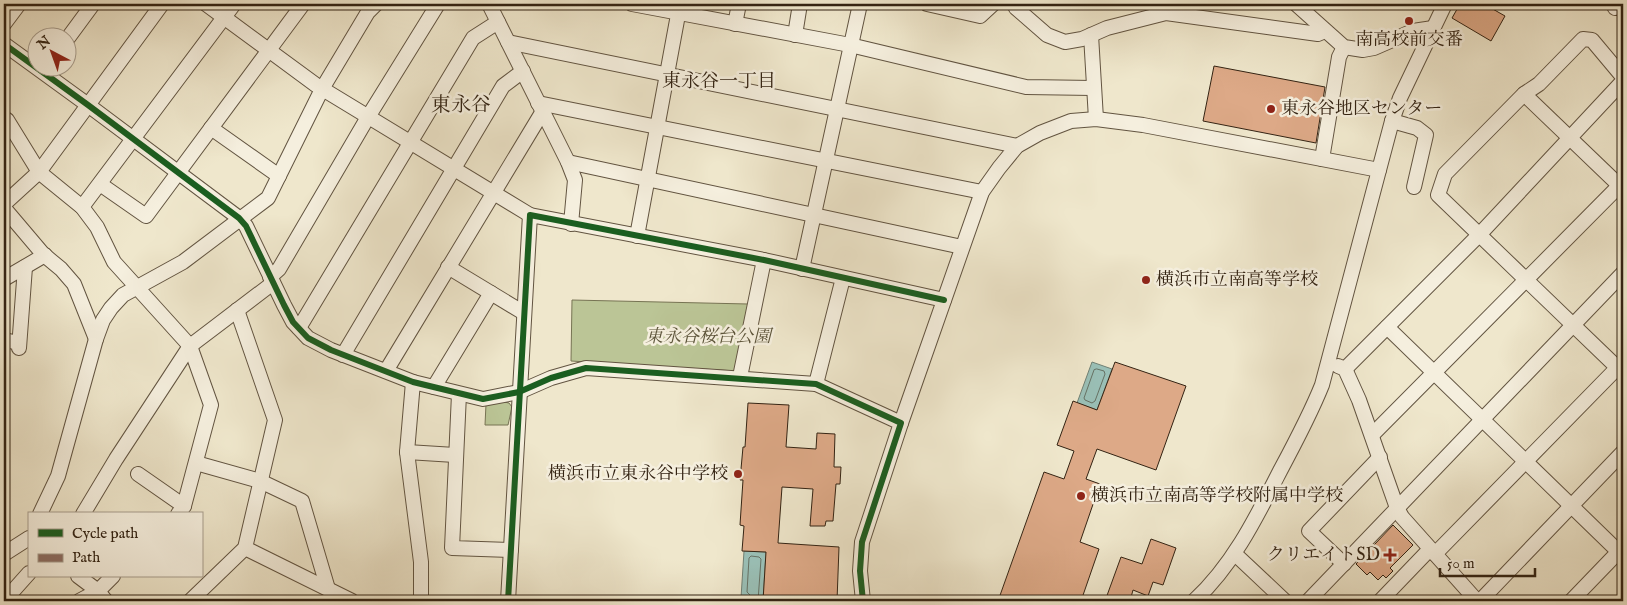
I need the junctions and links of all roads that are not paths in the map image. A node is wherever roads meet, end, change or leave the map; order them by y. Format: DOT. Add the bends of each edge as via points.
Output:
graph roads {
  1 [pos="19,4"];
  2 [pos="93,4"];
  3 [pos="162,4"];
  4 [pos="206,4"];
  5 [pos="234,4"];
  6 [pos="303,4"];
  7 [pos="376,4"];
  8 [pos="438,4"];
  9 [pos="489,4"];
  10 [pos="632,4"];
  11 [pos="739,4"];
  12 [pos="800,4"];
  13 [pos="860,4"];
  14 [pos="927,4"];
  15 [pos="993,4"];
  16 [pos="1014,4"];
  17 [pos="1296,4"];
  18 [pos="1445,4"];
  19 [pos="1613,4"];
  20 [pos="1619,4"];
  21 [pos="679,9"];
  22 [pos="225,17"];
  23 [pos="498,22"];
  24 [pos="4,24"];
  25 [pos="735,24"];
  26 [pos="75,28"];
  27 [pos="1433,28"];
  28 [pos="1324,30"];
  29 [pos="795,35"];
  30 [pos="1091,35"];
  31 [pos="508,42"];
  32 [pos="4,44"];
  33 [pos="850,45"];
  34 [pos="1344,47"];
  35 [pos="269,50"];
  36 [pos="28,60"];
  37 [pos="523,71"];
  38 [pos="667,74"];
  39 [pos="1623,77"];
  40 [pos="54,78"];
  41 [pos="1623,82"];
  42 [pos="1093,88"];
  43 [pos="322,89"];
  44 [pos="1524,94"];
  45 [pos="88,105"];
  46 [pos="540,107"];
  47 [pos="837,109"];
  48 [pos="368,117"];
  49 [pos="4,118"];
  50 [pos="1096,119"];
  51 [pos="1392,121"];
  52 [pos="657,127"];
  53 [pos="211,128"];
  54 [pos="1570,138"];
  55 [pos="133,139"];
  56 [pos="410,143"];
  57 [pos="1018,146"];
  58 [pos="1322,159"];
  59 [pos="825,161"];
  60 [pos="568,162"];
  61 [pos="453,168"];
  62 [pos="1379,170"];
  63 [pos="39,172"];
  64 [pos="178,172"];
  65 [pos="279,176"];
  66 [pos="648,180"];
  67 [pos="100,184"];
  68 [pos="1622,186"];
  69 [pos="1414,187"];
  70 [pos="492,192"];
  71 [pos="982,192"];
  72 [pos="82,207"];
  73 [pos="5,209"];
  74 [pos="530,215"];
  75 [pos="814,215"];
  76 [pos="240,220"];
  77 [pos="571,224"];
  78 [pos="1479,235"];
  79 [pos="638,236"];
  80 [pos="962,247"];
  81 [pos="45,255"];
  82 [pos="764,260"];
  83 [pos="25,266"];
  84 [pos="448,267"];
  85 [pos="802,269"];
  86 [pos="1623,272"];
  87 [pos="843,278"];
  88 [pos="4,279"];
  89 [pos="271,280"];
  90 [pos="1526,280"];
  91 [pos="136,287"];
  92 [pos="491,293"];
  93 [pos="944,300"];
  94 [pos="237,310"];
  95 [pos="524,313"];
  96 [pos="1573,325"];
  97 [pos="1387,327"];
  98 [pos="299,328"];
  99 [pos="96,339"];
  100 [pos="4,340"];
  101 [pos="190,346"];
  102 [pos="343,355"];
  103 [pos="1328,363"];
  104 [pos="1621,368"];
  105 [pos="1346,369"];
  106 [pos="386,371"];
  107 [pos="1434,373"];
  108 [pos="740,377"];
  109 [pos="413,382"];
  110 [pos="816,384"];
  111 [pos="434,388"];
  112 [pos="519,392"];
  113 [pos="459,394"];
  114 [pos="1482,419"];
  115 [pos="901,423"];
  116 [pos="1372,435"];
  117 [pos="408,452"];
  118 [pos="1623,452"];
  119 [pos="455,455"];
  120 [pos="1380,457"];
  121 [pos="1526,462"];
  122 [pos="196,463"];
  123 [pos="138,474"];
  124 [pos="260,482"];
  125 [pos="1572,506"];
  126 [pos="1397,508"];
  127 [pos="181,510"];
  128 [pos="41,512"];
  129 [pos="84,512"];
  130 [pos="28,540"];
  131 [pos="244,548"];
  132 [pos="510,550"];
  133 [pos="1433,552"];
  134 [pos="1622,552"];
  135 [pos="4,554"];
  136 [pos="1235,554"];
  137 [pos="1344,564"];
  138 [pos="28,573"];
  139 [pos="80,578"];
  140 [pos="112,578"];
  141 [pos="328,589"];
  142 [pos="102,596"];
  143 [pos="1472,599"];
  144 [pos="197,600"];
  145 [pos="4,601"];
  146 [pos="79,601"];
  147 [pos="352,601"];
  148 [pos="421,601"];
  149 [pos="508,601"];
  150 [pos="863,601"];
  151 [pos="1194,601"];
  152 [pos="1285,601"];
  153 [pos="1308,601"];
  154 [pos="1380,601"];
  155 [pos="1571,601"];
  1 -- 24 [label="street"];
  2 -- 26 [label="street"];
  3 -- 45 [label="street"];
  4 -- 22 [label="street"];
  5 -- 22 [label="street"];
  6 -- 35 [label="street"];
  7 -- 43 [label="street"];
  8 -- 48 [label="street"];
  9 -- 23 [label="street"];
  10 -- 21 [label="street"];
  11 -- 25 [label="street"];
  12 -- 29 [label="street"];
  13 -- 33 [label="street"];
  14 -- 15 [label="street" via="980,16"];
  16 -- 30 [label="street" via="1047,35 1065,42"];
  17 -- 28 [label="street"];
  18 -- 27 [label="street"];
  19 -- 20 [label="street" via="1615,8"];
  21 -- 25 [label="street"];
  21 -- 38 [label="street"];
  22 -- 35 [label="street"];
  22 -- 55 [label="street"];
  23 -- 31 [label="street"];
  23 -- 56 [label="street" via="473,38"];
  25 -- 29 [label="street"];
  27 -- 34 [label="street" via="1413,30 1374,48"];
  27 -- 51 [label="street"];
  28 -- 30 [label="street" via="1318,34 1166,13"];
  28 -- 34 [label="street"];
  29 -- 33 [label="street"];
  30 -- 42 [label="street"];
  31 -- 37 [label="street"];
  31 -- 38 [label="street"];
  32 -- 36 [label="street"];
  33 -- 42 [label="street" via="1026,87"];
  33 -- 47 [label="street"];
  34 -- 58 [label="street" via="1339,57"];
  35 -- 43 [label="street"];
  35 -- 53 [label="street"];
  37 -- 46 [label="street"];
  37 -- 61 [label="street" via="503,86"];
  38 -- 47 [label="street"];
  38 -- 52 [label="street"];
  39 -- 44 [label="street" via="1592,40 1583,39 1540,84"];
  40 -- 45 [label="street"];
  41 -- 54 [label="street"];
  42 -- 50 [label="street"];
  43 -- 48 [label="street"];
  43 -- 65 [label="street"];
  44 -- 54 [label="street"];
  44 -- 78 [label="street" via="1445,174 1438,195"];
  45 -- 55 [label="street"];
  45 -- 63 [label="street"];
  46 -- 52 [label="street"];
  46 -- 60 [label="street"];
  46 -- 70 [label="street"];
  47 -- 57 [label="street"];
  47 -- 59 [label="street"];
  48 -- 56 [label="street"];
  48 -- 89 [label="street"];
  49 -- 63 [label="street"];
  50 -- 57 [label="street" via="1071,121"];
  50 -- 58 [label="street"];
  51 -- 62 [label="street"];
  51 -- 69 [label="street" via="1416,128 1426,136"];
  52 -- 59 [label="street"];
  52 -- 66 [label="street"];
  53 -- 64 [label="street"];
  53 -- 65 [label="street"];
  54 -- 68 [label="street"];
  54 -- 78 [label="street"];
  55 -- 64 [label="street"];
  55 -- 67 [label="street"];
  56 -- 61 [label="street"];
  56 -- 98 [label="street"];
  57 -- 71 [label="street"];
  58 -- 62 [label="street"];
  59 -- 71 [label="street"];
  59 -- 75 [label="street"];
  60 -- 66 [label="street"];
  60 -- 77 [label="street" via="575,180"];
  61 -- 70 [label="street"];
  61 -- 102 [label="street"];
  62 -- 103 [label="street"];
  63 -- 72 [label="street"];
  63 -- 73 [label="street"];
  64 -- 67 [label="street" via="146,216"];
  64 -- 76 [label="street"];
  65 -- 76 [label="street" via="268,198"];
  66 -- 75 [label="street"];
  66 -- 79 [label="street"];
  67 -- 72 [label="street"];
  68 -- 90 [label="street"];
  70 -- 74 [label="street"];
  70 -- 84 [label="street"];
  71 -- 80 [label="street"];
  72 -- 91 [label="street" via="97,227 114,262"];
  73 -- 81 [label="street"];
  74 -- 77 [label="street"];
  74 -- 95 [label="street"];
  75 -- 80 [label="street"];
  75 -- 85 [label="street"];
  76 -- 89 [label="street" via="246,226"];
  76 -- 91 [label="street" via="183,262"];
  77 -- 79 [label="street"];
  78 -- 90 [label="street"];
  78 -- 97 [label="street"];
  79 -- 82 [label="street"];
  80 -- 93 [label="street"];
  81 -- 83 [label="street"];
  81 -- 99 [label="street" via="74,284"];
  82 -- 85 [label="street"];
  82 -- 108 [label="street"];
  83 -- 88 [label="street"];
  83 -- 100 [label="street" via="19,345"];
  84 -- 92 [label="street"];
  84 -- 106 [label="street"];
  85 -- 87 [label="street"];
  86 -- 96 [label="street"];
  87 -- 93 [label="street"];
  87 -- 110 [label="street"];
  89 -- 94 [label="street"];
  89 -- 98 [label="street"];
  90 -- 96 [label="street"];
  90 -- 107 [label="street"];
  91 -- 99 [label="street" via="111,308"];
  91 -- 101 [label="street"];
  92 -- 95 [label="street"];
  92 -- 111 [label="street"];
  93 -- 115 [label="street"];
  94 -- 101 [label="street"];
  94 -- 124 [label="street" via="275,420"];
  95 -- 112 [label="street"];
  96 -- 104 [label="street"];
  96 -- 114 [label="street"];
  97 -- 105 [label="street"];
  97 -- 107 [label="street"];
  98 -- 102 [label="street" via="308,338"];
  99 -- 128 [label="street" via="58,476"];
  101 -- 122 [label="street" via="211,405"];
  101 -- 129 [label="street"];
  102 -- 106 [label="street"];
  103 -- 105 [label="street"];
  103 -- 136 [label="street" via="1312,410"];
  104 -- 121 [label="street"];
  105 -- 116 [label="street"];
  106 -- 109 [label="street"];
  107 -- 114 [label="street"];
  107 -- 116 [label="street"];
  108 -- 110 [label="street"];
  108 -- 112 [label="street" via="586,368"];
  109 -- 111 [label="street"];
  109 -- 117 [label="street"];
  110 -- 115 [label="street"];
  111 -- 113 [label="street"];
  112 -- 113 [label="street" via="484,399"];
  112 -- 132 [label="street"];
  113 -- 119 [label="street"];
  114 -- 121 [label="street"];
  114 -- 126 [label="street"];
  115 -- 150 [label="street" via="862,542"];
  116 -- 120 [label="street"];
  117 -- 119 [label="street"];
  117 -- 148 [label="street" via="421,562"];
  118 -- 125 [label="street"];
  119 -- 132 [label="street" via="452,548"];
  120 -- 126 [label="street"];
  120 -- 137 [label="street" via="1309,531"];
  121 -- 125 [label="street"];
  121 -- 133 [label="street"];
  122 -- 124 [label="street"];
  122 -- 127 [label="street"];
  123 -- 127 [label="street"];
  124 -- 131 [label="street"];
  124 -- 141 [label="street" via="302,501"];
  125 -- 134 [label="street"];
  125 -- 143 [label="street"];
  126 -- 133 [label="street"];
  126 -- 137 [label="street"];
  130 -- 135 [label="street"];
  131 -- 141 [label="street"];
  131 -- 144 [label="street"];
  132 -- 149 [label="street"];
  133 -- 143 [label="street"];
  133 -- 154 [label="street"];
  134 -- 155 [label="street"];
  136 -- 151 [label="street"];
  136 -- 152 [label="street"];
  137 -- 153 [label="street"];
  138 -- 145 [label="street"];
  139 -- 142 [label="street"];
  140 -- 142 [label="street"];
  141 -- 147 [label="street"];
  142 -- 146 [label="street"];
}
